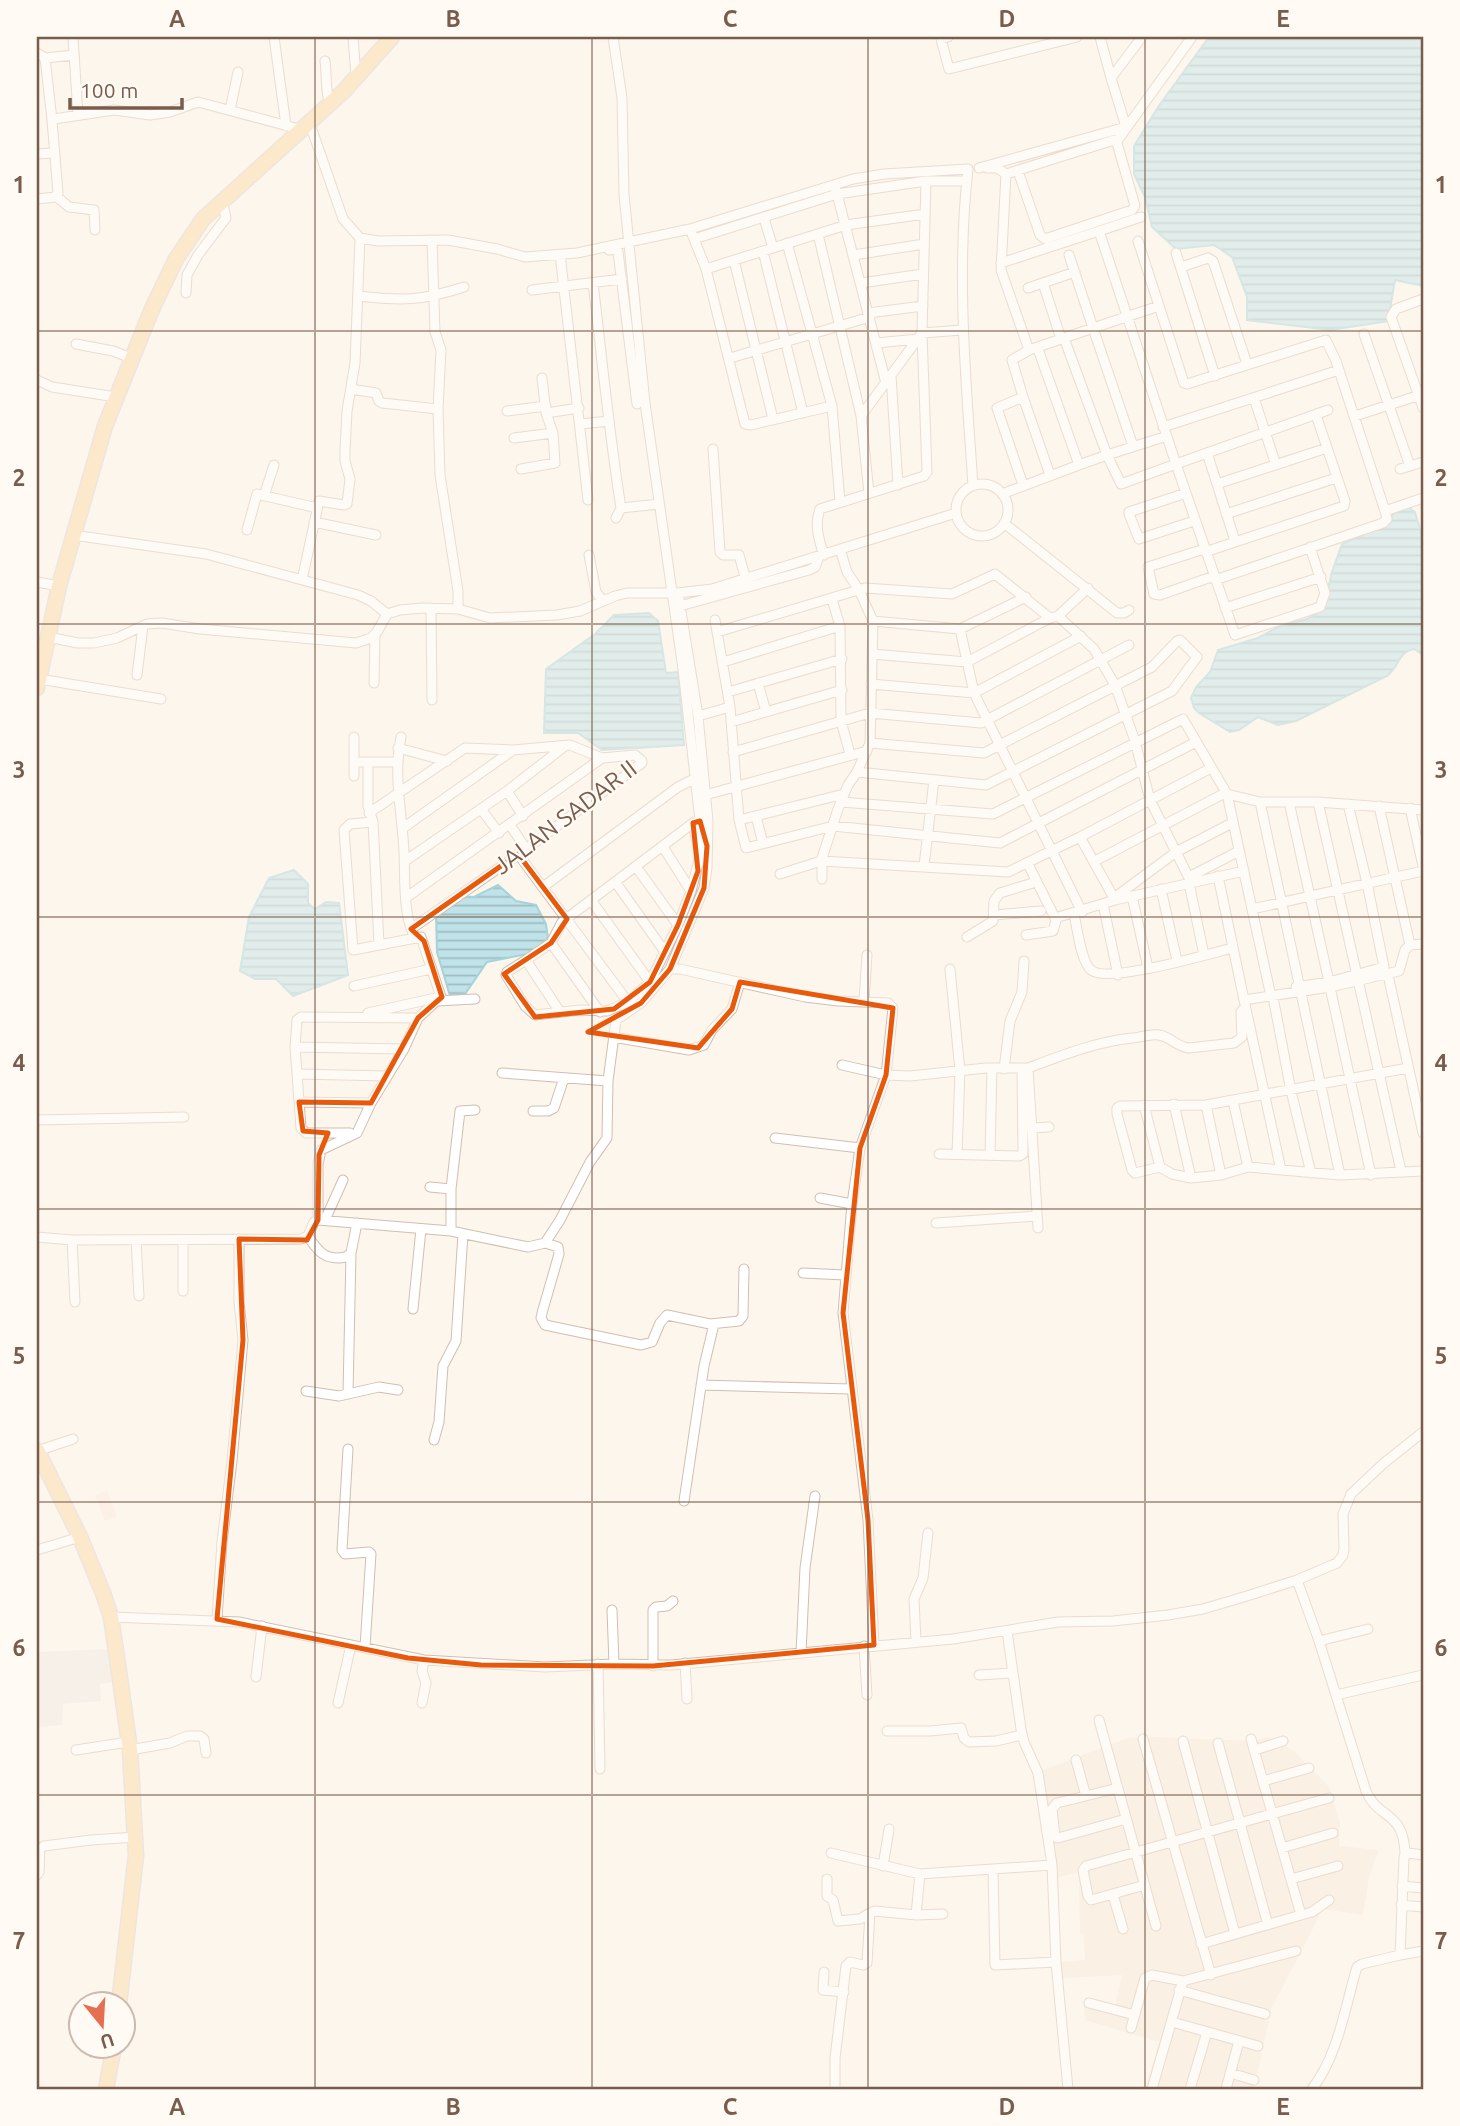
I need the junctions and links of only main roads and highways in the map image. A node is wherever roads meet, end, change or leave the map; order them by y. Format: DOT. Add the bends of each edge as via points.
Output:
graph roads {
  1 [pos="392,37"];
  2 [pos="39,662"];
  3 [pos="38,684"];
  4 [pos="37,1451"];
  5 [pos="121,1990"];
  6 [pos="111,2060"];
  7 [pos="106,2089"];
  1 -- 2 [label="main road" via="330,105 222,200 182,249 131,358 96,452"];
  2 -- 3 [label="main road"];
  4 -- 5 [label="main road" via="80,1537 111,1617 136,1837"];
  6 -- 7 [label="main road"];
}
